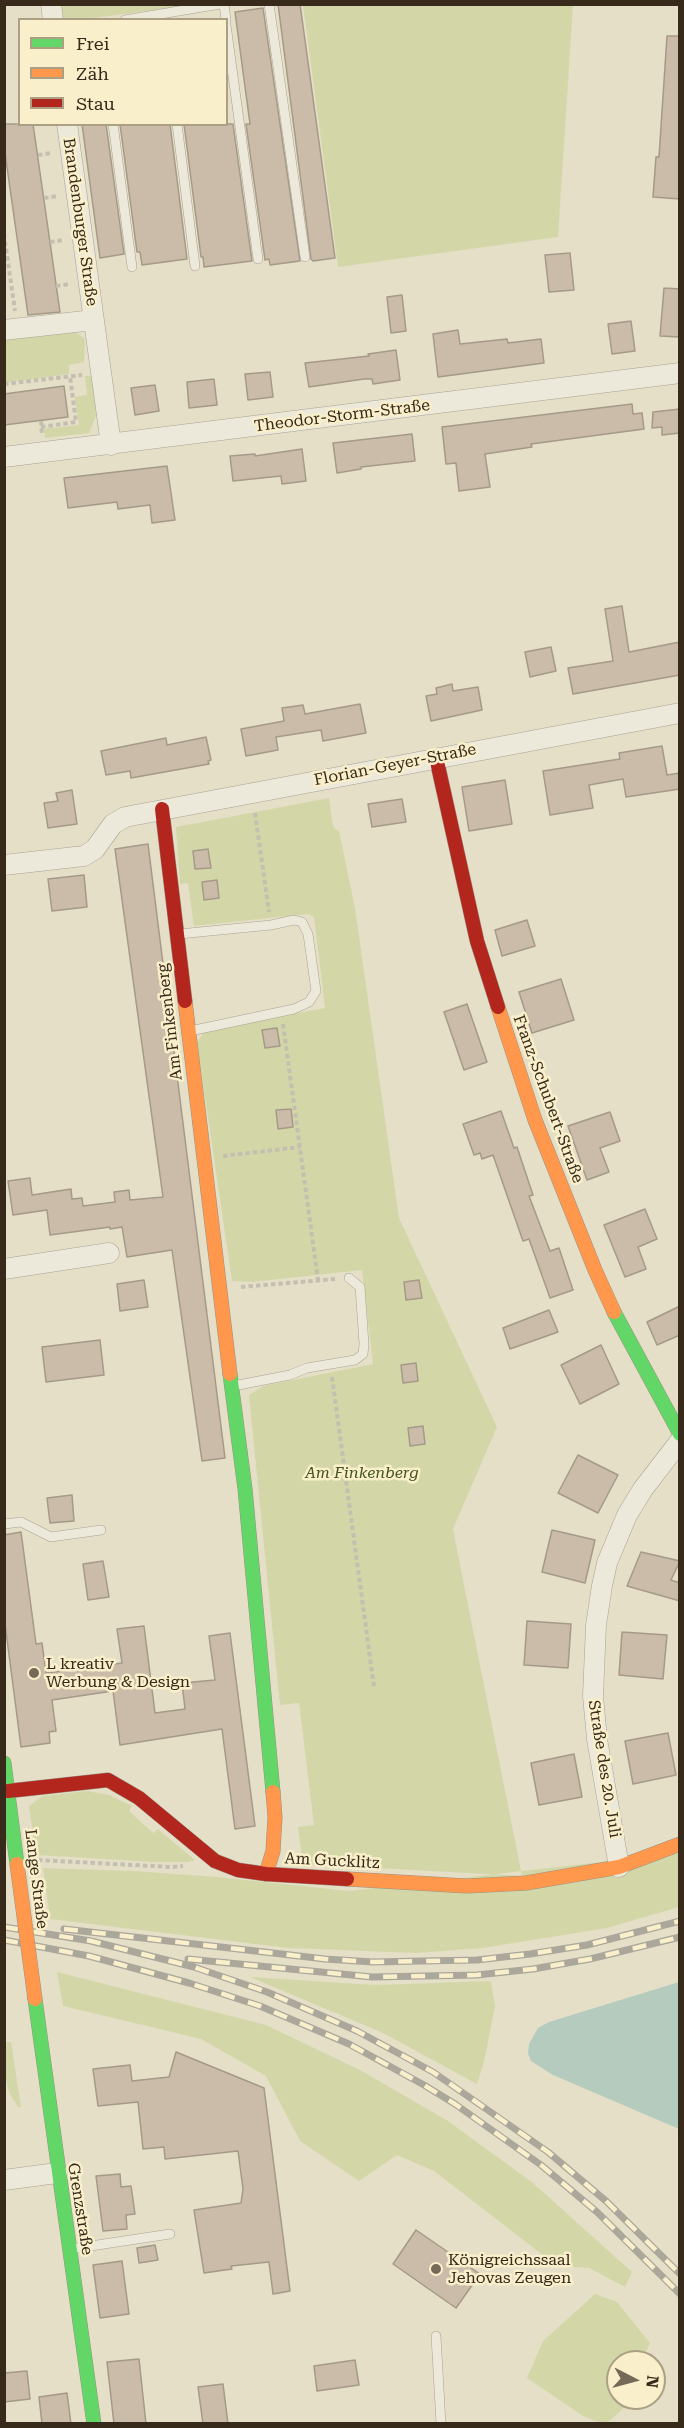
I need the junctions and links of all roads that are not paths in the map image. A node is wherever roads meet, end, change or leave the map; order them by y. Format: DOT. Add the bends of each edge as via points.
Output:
graph roads {
  1 [pos="222,4"];
  2 [pos="270,4"];
  3 [pos="163,16"];
  4 [pos="144,18"];
  5 [pos="228,40"];
  6 [pos="67,126"];
  7 [pos="113,126"];
  8 [pos="177,126"];
  9 [pos="305,257"];
  10 [pos="258,259"];
  11 [pos="195,266"];
  12 [pos="132,267"];
  13 [pos="94,320"];
  14 [pos="11,330"];
  15 [pos="680,373"];
  16 [pos="111,445"];
  17 [pos="4,457"];
  18 [pos="680,713"];
  19 [pos="436,757"];
  20 [pos="162,809"];
  21 [pos="4,865"];
  22 [pos="176,934"];
  23 [pos="188,1032"];
  24 [pos="109,1253"];
  25 [pos="4,1269"];
  26 [pos="349,1278"];
  27 [pos="232,1386"];
  28 [pos="680,1434"];
  29 [pos="680,1441"];
  30 [pos="4,1524"];
  31 [pos="101,1530"];
  32 [pos="4,1763"];
  33 [pos="8,1791"];
  34 [pos="680,1844"];
  35 [pos="619,1866"];
  36 [pos="267,1874"];
  37 [pos="35,1999"];
  38 [pos="57,2174"];
  39 [pos="4,2180"];
  40 [pos="170,2234"];
  41 [pos="70,2249"];
  42 [pos="436,2336"];
  43 [pos="94,2424"];
  44 [pos="441,2424"];
  1 -- 3 [label="lane"];
  2 -- 9 [label="lane"];
  3 -- 4 [label="lane"];
  5 -- 10 [label="lane"];
  6 -- 13 [label="street, Brandenburger Straße"];
  7 -- 12 [label="lane"];
  8 -- 11 [label="lane"];
  13 -- 14 [label="street, Brandenburger Straße"];
  13 -- 16 [label="street, Brandenburger Straße"];
  15 -- 16 [label="street, Theodor-Storm-Straße"];
  16 -- 17 [label="street, Theodor-Storm-Straße"];
  18 -- 19 [label="street, Florian-Geyer-Straße"];
  19 -- 20 [label="street, Florian-Geyer-Straße"];
  19 -- 28 [label="street, Franz-Schubert-Straße" via="477,941 535,1120 616,1316"];
  20 -- 21 [label="street, Florian-Geyer-Straße" via="125,817 113,824 95,849 84,856"];
  20 -- 22 [label="street, Am Finkenberg"];
  22 -- 23 [label="street, Am Finkenberg"];
  22 -- 23 [label="lane" via="302,922 308,934 316,991 309,1002 294,1009"];
  23 -- 27 [label="street, Am Finkenberg"];
  24 -- 25 [label="street"];
  26 -- 27 [label="lane" via="360,1287 363,1354 355,1360"];
  27 -- 36 [label="street, Am Finkenberg" via="275,1816"];
  29 -- 35 [label="street, Straße des 20. Juli" via="627,1515 602,1586 593,1669 594,1713"];
  30 -- 31 [label="lane" via="21,1522 51,1537"];
  32 -- 33 [label="street, Lange Straße"];
  33 -- 36 [label="street, Am Gucklitz" via="108,1780 139,1798 215,1862"];
  33 -- 37 [label="street, Lange Straße, bridge"];
  34 -- 35 [label="street, Am Gucklitz"];
  35 -- 36 [label="street, Am Gucklitz" via="526,1883 467,1886"];
  37 -- 38 [label="street, Grenzstraße"];
  38 -- 39 [label="street"];
  38 -- 41 [label="street, Grenzstraße"];
  40 -- 41 [label="lane"];
  41 -- 43 [label="street, Grenzstraße"];
  42 -- 44 [label="lane"];
}
